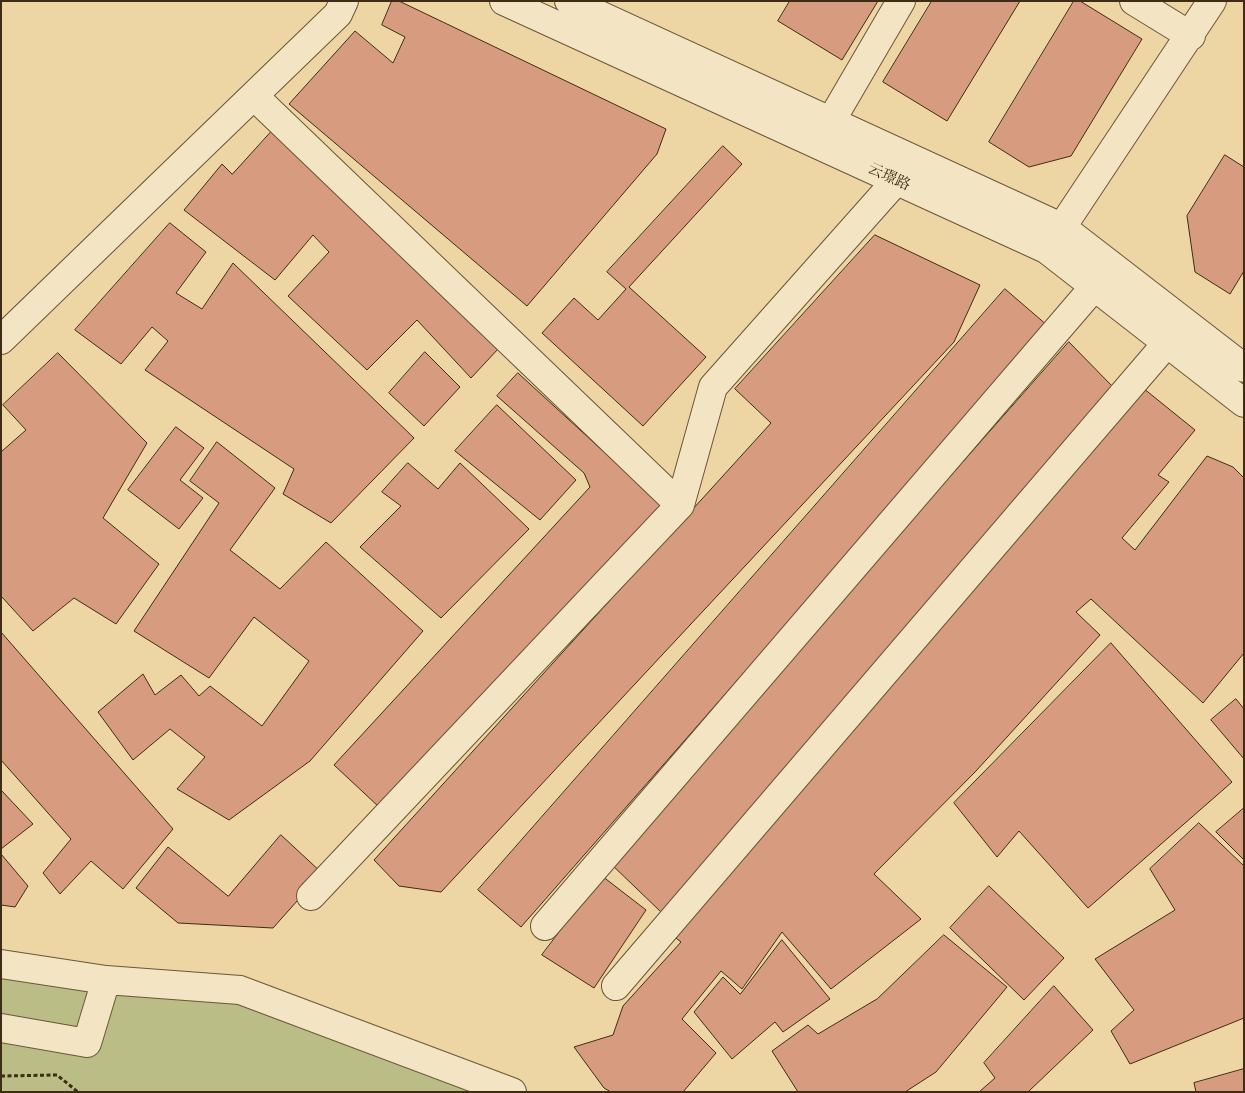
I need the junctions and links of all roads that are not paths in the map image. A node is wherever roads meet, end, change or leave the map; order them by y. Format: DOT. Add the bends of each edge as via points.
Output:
graph roads {
  1 [pos="344,1"];
  2 [pos="504,1"];
  3 [pos="569,1"];
  4 [pos="901,1"];
  5 [pos="1134,1"];
  6 [pos="1212,1"];
  7 [pos="598,7"];
  8 [pos="1191,36"];
  9 [pos="581,37"];
  10 [pos="254,96"];
  11 [pos="824,133"];
  12 [pos="896,181"];
  13 [pos="1063,228"];
  14 [pos="1046,249"];
  15 [pos="1094,287"];
  16 [pos="1,340"];
  17 [pos="1166,343"];
  18 [pos="1244,368"];
  19 [pos="1244,403"];
  20 [pos="680,505"];
  21 [pos="311,896"];
  22 [pos="545,926"];
  23 [pos="1,964"];
  24 [pos="106,980"];
  25 [pos="616,986"];
  26 [pos="1,1028"];
  27 [pos="512,1092"];
  1 -- 10 [label="street" via="338,14"];
  2 -- 9 [label="street, 云璟路"];
  3 -- 7 [label="street, 云璟路"];
  4 -- 11 [label="street"];
  5 -- 8 [label="street"];
  6 -- 8 [label="street"];
  7 -- 9 [label="street"];
  7 -- 11 [label="street, 云璟路"];
  8 -- 13 [label="street"];
  9 -- 11 [label="street, 云璟路"];
  10 -- 16 [label="street"];
  10 -- 20 [label="street"];
  11 -- 12 [label="street, 云璟路"];
  11 -- 13 [label="street, 云璟路"];
  12 -- 14 [label="street, 云璟路"];
  12 -- 20 [label="street" via="713,387"];
  13 -- 14 [label="street"];
  13 -- 18 [label="street, 云璟路"];
  14 -- 15 [label="street, 云璟路"];
  15 -- 17 [label="street, 云璟路"];
  15 -- 22 [label="street"];
  17 -- 19 [label="street, 云璟路"];
  17 -- 25 [label="street"];
  20 -- 21 [label="street"];
  23 -- 24 [label="street"];
  24 -- 26 [label="street" via="87,1043"];
  24 -- 27 [label="street" via="240,990"];
}
